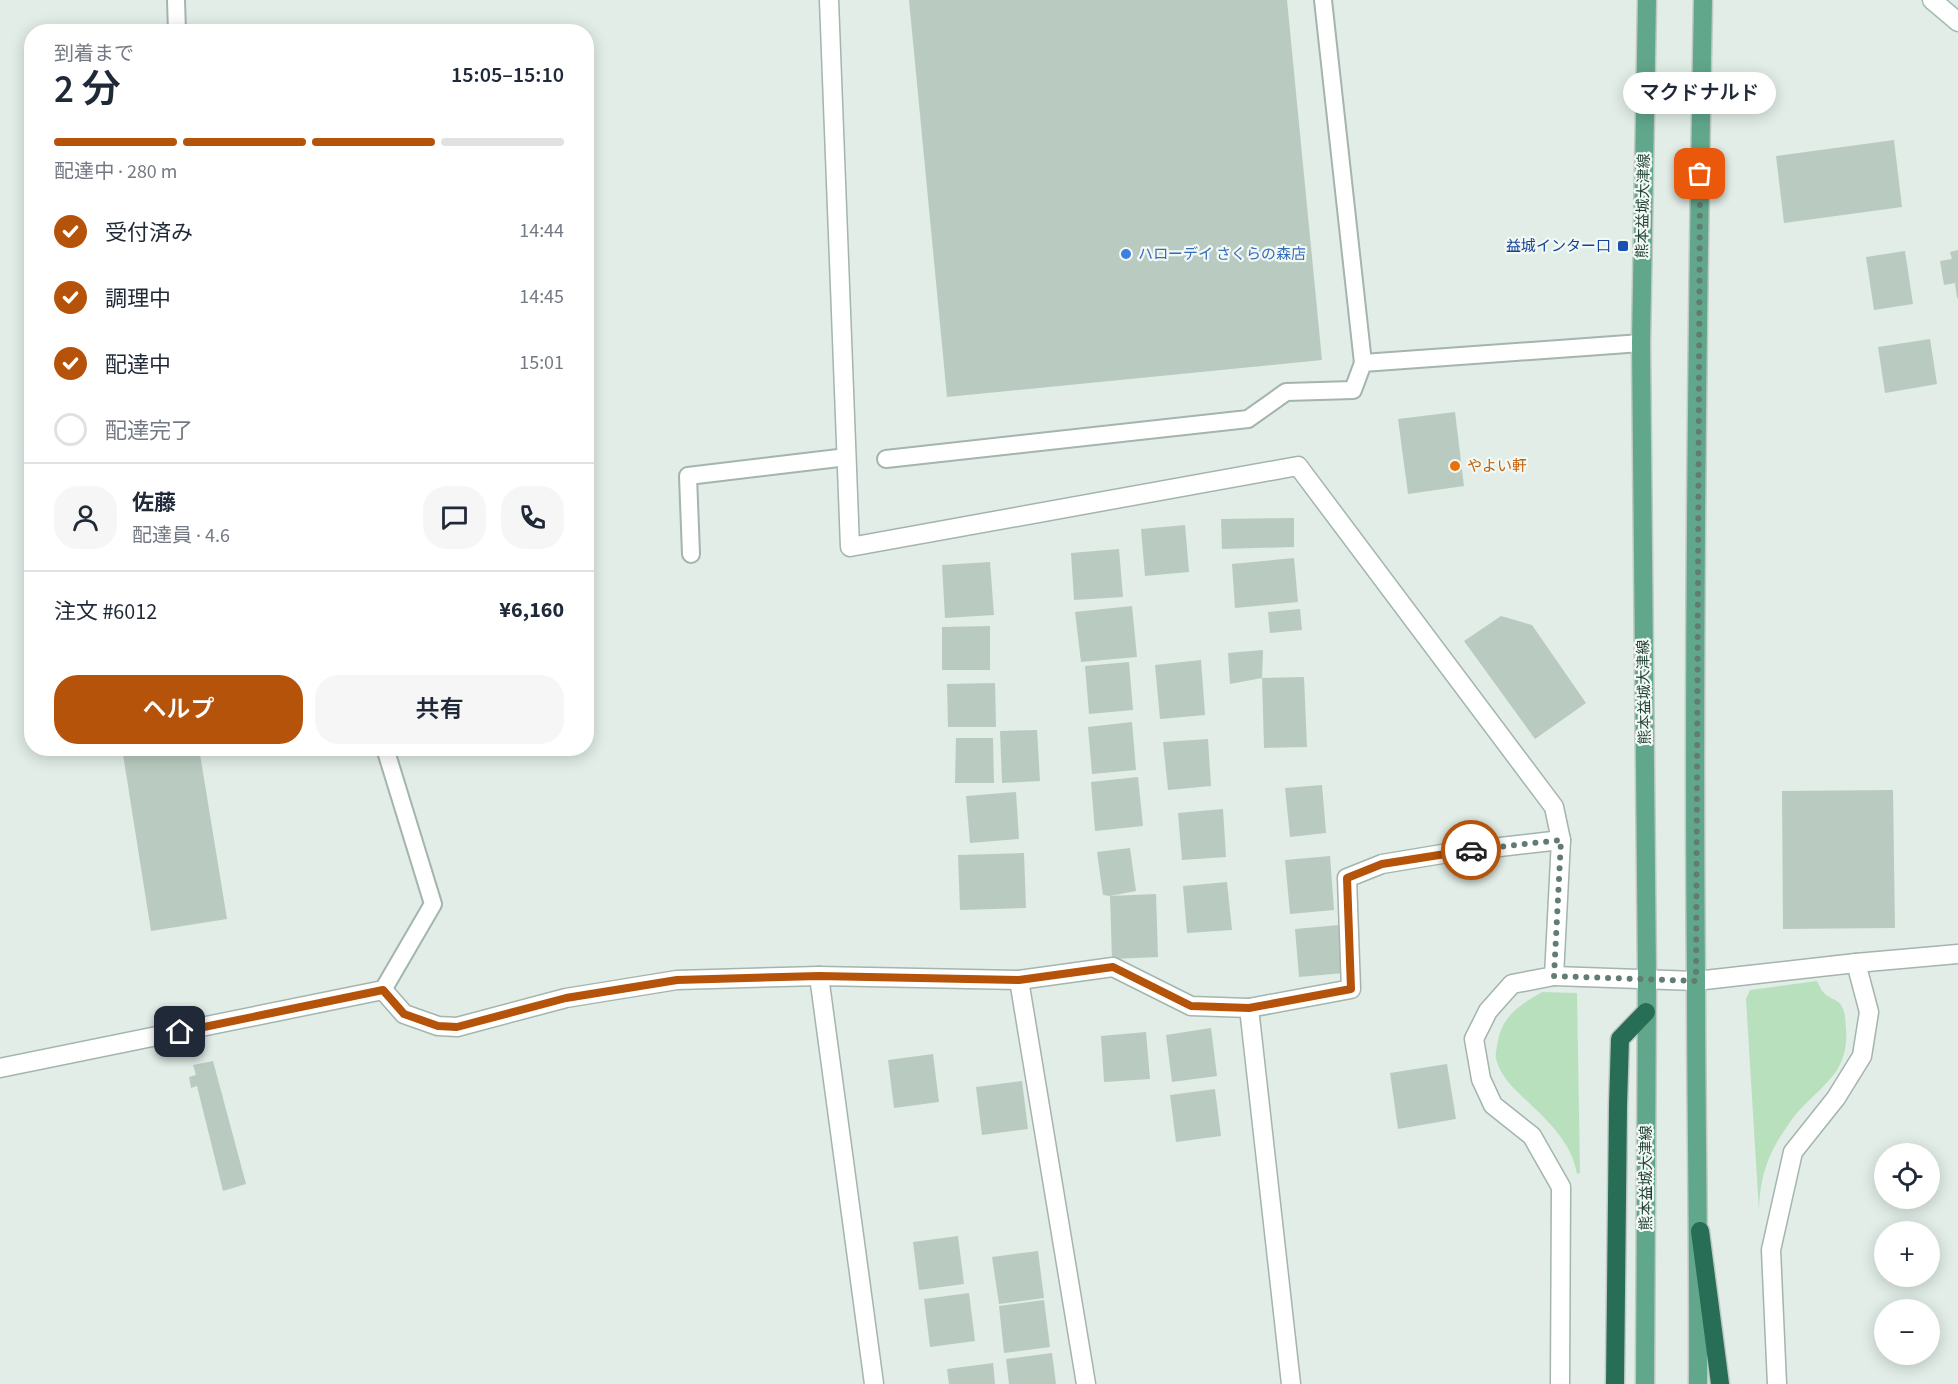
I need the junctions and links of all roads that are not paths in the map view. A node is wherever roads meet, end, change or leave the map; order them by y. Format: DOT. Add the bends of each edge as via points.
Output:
graph roads {
  1 [pos="176,0"];
  2 [pos="829,0"];
  3 [pos="1323,0"];
  4 [pos="1647,0"];
  5 [pos="1703,0"];
  6 [pos="1932,0"];
  7 [pos="1958,22"];
  8 [pos="177,24"];
  9 [pos="1641,344"];
  10 [pos="1363,363"];
  11 [pos="847,457"];
  12 [pos="886,459"];
  13 [pos="691,554"];
  14 [pos="388,756"];
  15 [pos="1561,840"];
  16 [pos="1958,954"];
  17 [pos="1856,963"];
  18 [pos="819,976"];
  19 [pos="1554,976"];
  20 [pos="1647,979"];
  21 [pos="1019,980"];
  22 [pos="1696,981"];
  23 [pos="383,990"];
  24 [pos="1249,1008"];
  25 [pos="1647,1012"];
  26 [pos="0,1068"];
  27 [pos="1700,1231"];
  28 [pos="874,1384"];
  29 [pos="1086,1384"];
  30 [pos="1291,1384"];
  31 [pos="1560,1384"];
  32 [pos="1615,1384"];
  33 [pos="1645,1384"];
  34 [pos="1698,1384"];
  35 [pos="1720,1384"];
  36 [pos="1777,1384"];
  1 -- 8 [label="lane"];
  2 -- 11 [label="street"];
  3 -- 10 [label="lane"];
  4 -- 9 [label="main road, 熊本益城大津線"];
  5 -- 22 [label="main road"];
  6 -- 7 [label="street"];
  9 -- 10 [label="lane"];
  9 -- 20 [label="main road, 熊本益城大津線"];
  10 -- 12 [label="lane" via="1353,390 1286,392 1248,419"];
  11 -- 13 [label="lane" via="688,476"];
  11 -- 15 [label="street" via="850,547 1298,466 1554,807"];
  14 -- 23 [label="lane" via="434,904"];
  15 -- 19 [label="street"];
  15 -- 24 [label="street" via="1382,864 1347,878 1351,989"];
  16 -- 17 [label="street"];
  17 -- 22 [label="street"];
  17 -- 36 [label="street" via="1869,1012 1862,1056 1836,1098 1793,1152 1771,1250"];
  18 -- 21 [label="street"];
  18 -- 23 [label="street" via="677,980 566,998 457,1027 438,1026 404,1014"];
  18 -- 28 [label="street"];
  19 -- 20 [label="street"];
  19 -- 31 [label="street" via="1512,984 1488,1011 1474,1039 1481,1079 1493,1105 1532,1136 1561,1187"];
  20 -- 22 [label="street"];
  20 -- 25 [label="main road, 熊本益城大津線"];
  21 -- 24 [label="street" via="1113,967 1191,1006"];
  21 -- 29 [label="street"];
  22 -- 27 [label="main road"];
  23 -- 26 [label="street"];
  24 -- 30 [label="street"];
  25 -- 32 [label="highway" via="1620,1039"];
  25 -- 33 [label="main road, 熊本益城大津線"];
  27 -- 34 [label="main road"];
  27 -- 35 [label="highway"];
}
